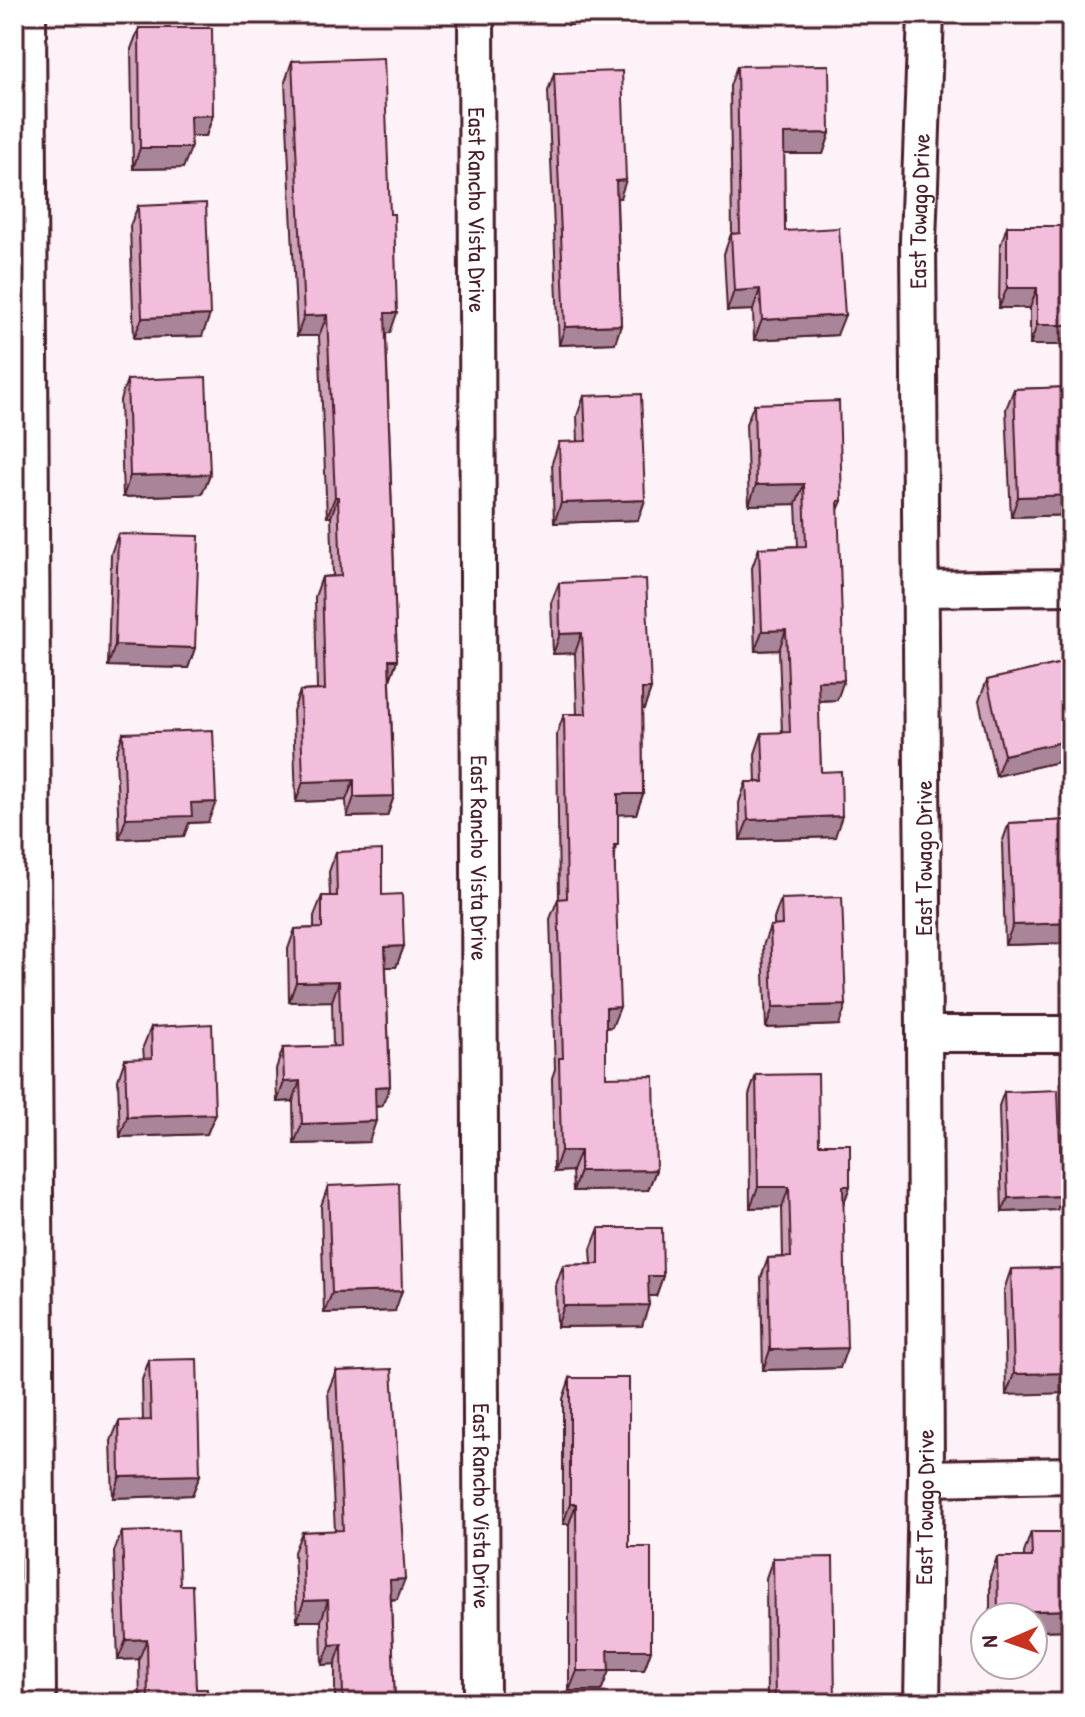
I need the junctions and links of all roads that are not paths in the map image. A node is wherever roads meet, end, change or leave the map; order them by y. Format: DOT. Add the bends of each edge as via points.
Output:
graph roads {
  1 [pos="28,14"];
  2 [pos="476,14"];
  3 [pos="926,14"];
  4 [pos="1071,587"];
  5 [pos="923,589"];
  6 [pos="924,1034"];
  7 [pos="1071,1034"];
  8 [pos="1071,1475"];
  9 [pos="926,1478"];
  10 [pos="38,1703"];
  11 [pos="482,1703"];
  12 [pos="922,1703"];
  1 -- 10 [label="street"];
  2 -- 11 [label="street, East Rancho Vista Drive"];
  3 -- 5 [label="street, East Towago Drive" via="918,242"];
  4 -- 5 [label="street"];
  5 -- 6 [label="street, East Towago Drive"];
  6 -- 7 [label="street"];
  6 -- 9 [label="street, East Towago Drive"];
  8 -- 9 [label="street"];
  9 -- 12 [label="street, East Towago Drive"];
}
